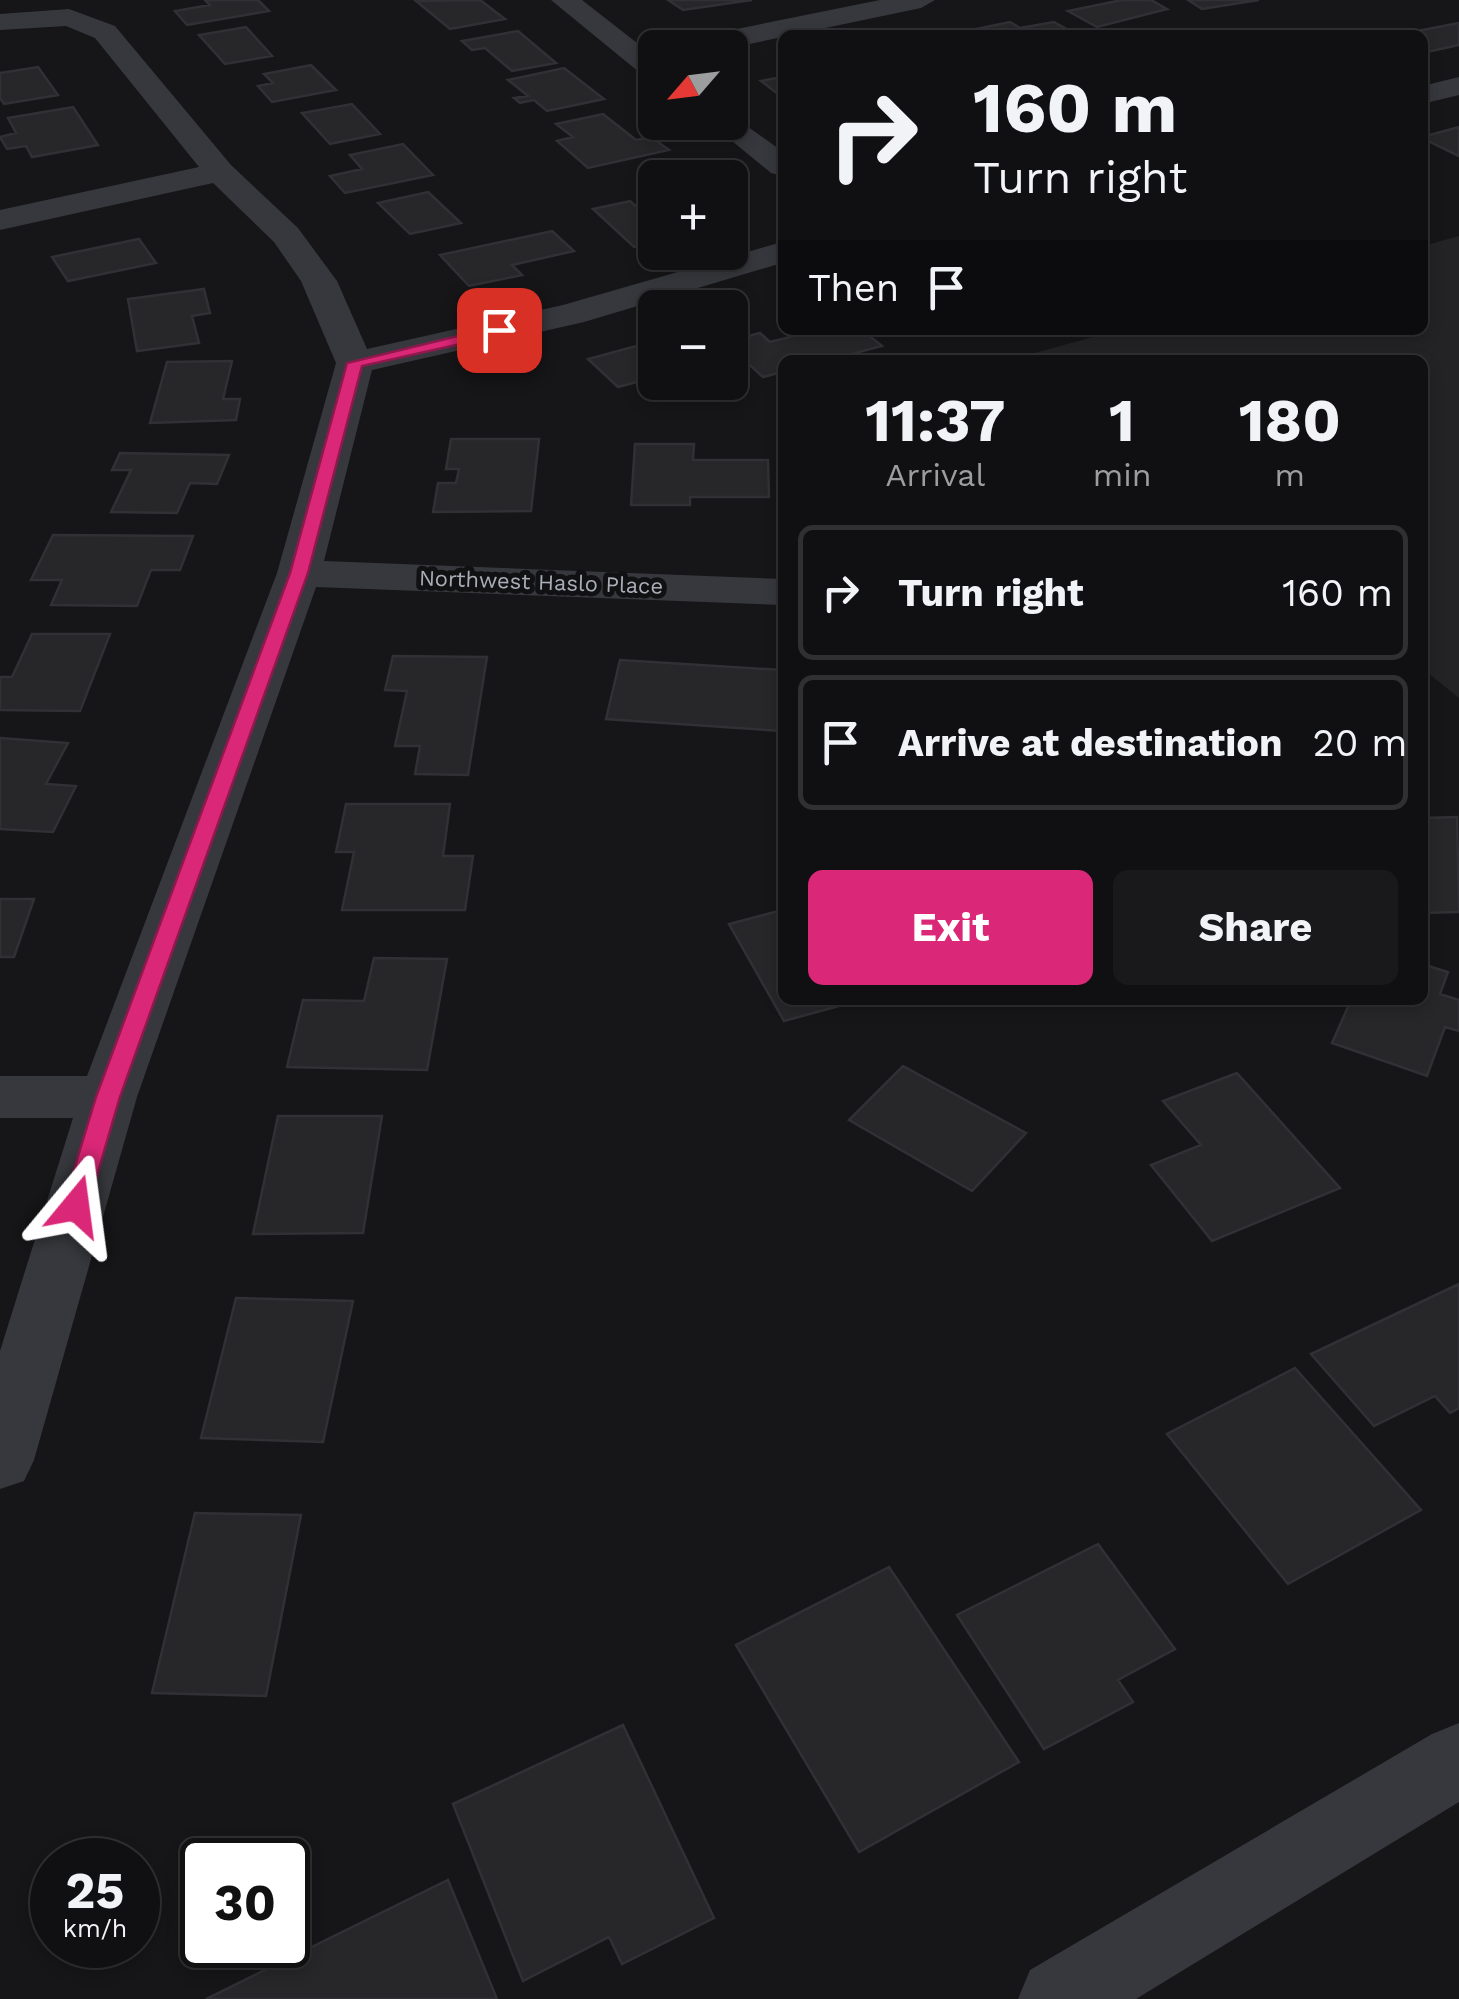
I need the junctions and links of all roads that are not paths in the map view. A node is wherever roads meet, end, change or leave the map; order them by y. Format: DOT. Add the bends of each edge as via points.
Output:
graph roads {
  1 [pos="564,0"];
  2 [pos="921,0"];
  3 [pos="0,22"];
  4 [pos="748,35"];
  5 [pos="638,53"];
  6 [pos="1459,86"];
  7 [pos="1428,93"];
  8 [pos="748,140"];
  9 [pos="778,163"];
  10 [pos="220,172"];
  11 [pos="0,220"];
  12 [pos="778,253"];
  13 [pos="355,363"];
  14 [pos="299,573"];
  15 [pos="778,592"];
  16 [pos="0,1097"];
  17 [pos="108,1097"];
  18 [pos="0,1460"];
  19 [pos="1459,1760"];
  20 [pos="1059,1999"];
  1 -- 5 [label="street"];
  2 -- 4 [label="street"];
  3 -- 10 [label="street" via="69,17 105,32"];
  6 -- 7 [label="street"];
  8 -- 9 [label="street"];
  10 -- 11 [label="street"];
  10 -- 13 [label="street" via="286,235 319,281"];
  12 -- 13 [label="street" via="571,314"];
  13 -- 14 [label="street"];
  14 -- 15 [label="street, Northwest Haslo Place"];
  14 -- 17 [label="street"];
  16 -- 17 [label="street"];
  17 -- 18 [label="street"];
  19 -- 20 [label="street"];
}
